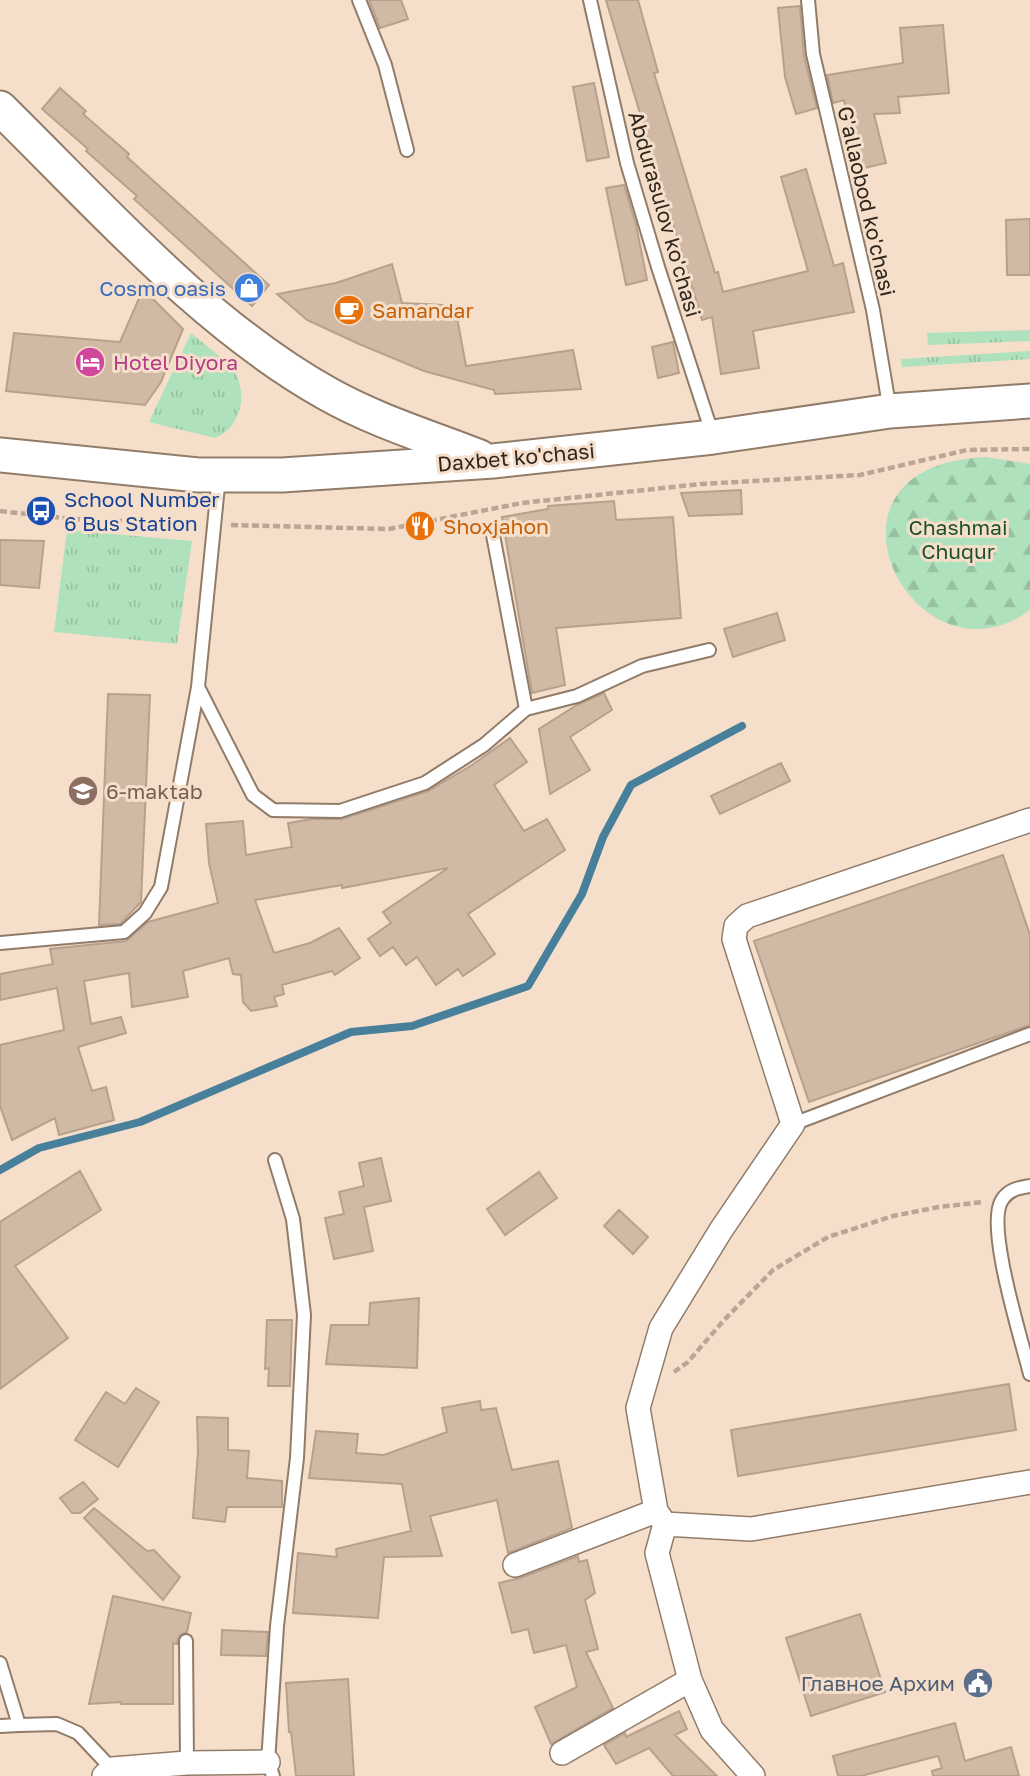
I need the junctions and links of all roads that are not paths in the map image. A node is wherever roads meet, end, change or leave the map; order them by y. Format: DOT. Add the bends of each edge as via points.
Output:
graph roads {
  1 [pos="359,0"];
  2 [pos="590,0"];
  3 [pos="808,0"];
  4 [pos="0,108"];
  5 [pos="407,150"];
  6 [pos="1030,401"];
  7 [pos="890,411"];
  8 [pos="713,437"];
  9 [pos="0,454"];
  10 [pos="492,461"];
  11 [pos="219,476"];
  12 [pos="494,535"];
  13 [pos="709,650"];
  14 [pos="198,687"];
  15 [pos="526,709"];
  16 [pos="1030,820"];
  17 [pos="0,943"];
  18 [pos="1030,1034"];
  19 [pos="793,1124"];
  20 [pos="275,1160"];
  21 [pos="1030,1186"];
  22 [pos="1030,1374"];
  23 [pos="1030,1482"];
  24 [pos="660,1518"];
  25 [pos="515,1565"];
  26 [pos="186,1641"];
  27 [pos="0,1663"];
  28 [pos="690,1680"];
  29 [pos="0,1726"];
  30 [pos="19,1726"];
  31 [pos="562,1753"];
  32 [pos="187,1763"];
  33 [pos="271,1769"];
  34 [pos="108,1773"];
  35 [pos="754,1776"];
  1 -- 5 [label="lane" via="385,65"];
  2 -- 8 [label="lane, Abdurasulov ko'chasi" via="627,163"];
  3 -- 7 [label="lane, G'allaobod ko'chasi" via="813,54 873,310"];
  4 -- 10 [label="main road" via="149,257 255,347 361,411"];
  6 -- 7 [label="main road, Daxbet ko'chasi"];
  7 -- 8 [label="main road, Daxbet ko'chasi"];
  8 -- 10 [label="main road, Daxbet ko'chasi"];
  9 -- 11 [label="main road, Daxbet ko'chasi"];
  10 -- 11 [label="main road, Daxbet ko'chasi"];
  11 -- 14 [label="lane"];
  12 -- 15 [label="lane"];
  13 -- 15 [label="lane" via="642,666 577,695"];
  14 -- 15 [label="lane" via="253,795 273,810 340,811 425,783 484,745"];
  14 -- 17 [label="lane" via="161,887 145,913 124,932"];
  16 -- 19 [label="street" via="747,916 736,926 734,939"];
  18 -- 19 [label="lane"];
  19 -- 24 [label="street" via="661,1328 638,1408"];
  20 -- 33 [label="lane" via="293,1219 304,1315 297,1458 277,1626"];
  21 -- 22 [label="lane" via="1013,1189 1001,1200 997,1216 997,1239"];
  23 -- 24 [label="street" via="751,1529"];
  24 -- 25 [label="street"];
  24 -- 28 [label="street" via="657,1553"];
  26 -- 32 [label="lane"];
  27 -- 30 [label="lane"];
  28 -- 31 [label="street"];
  28 -- 35 [label="street" via="712,1730"];
  29 -- 30 [label="lane"];
  30 -- 34 [label="lane" via="57,1724 78,1733"];
  32 -- 33 [label="street"];
  32 -- 34 [label="street"];
}
